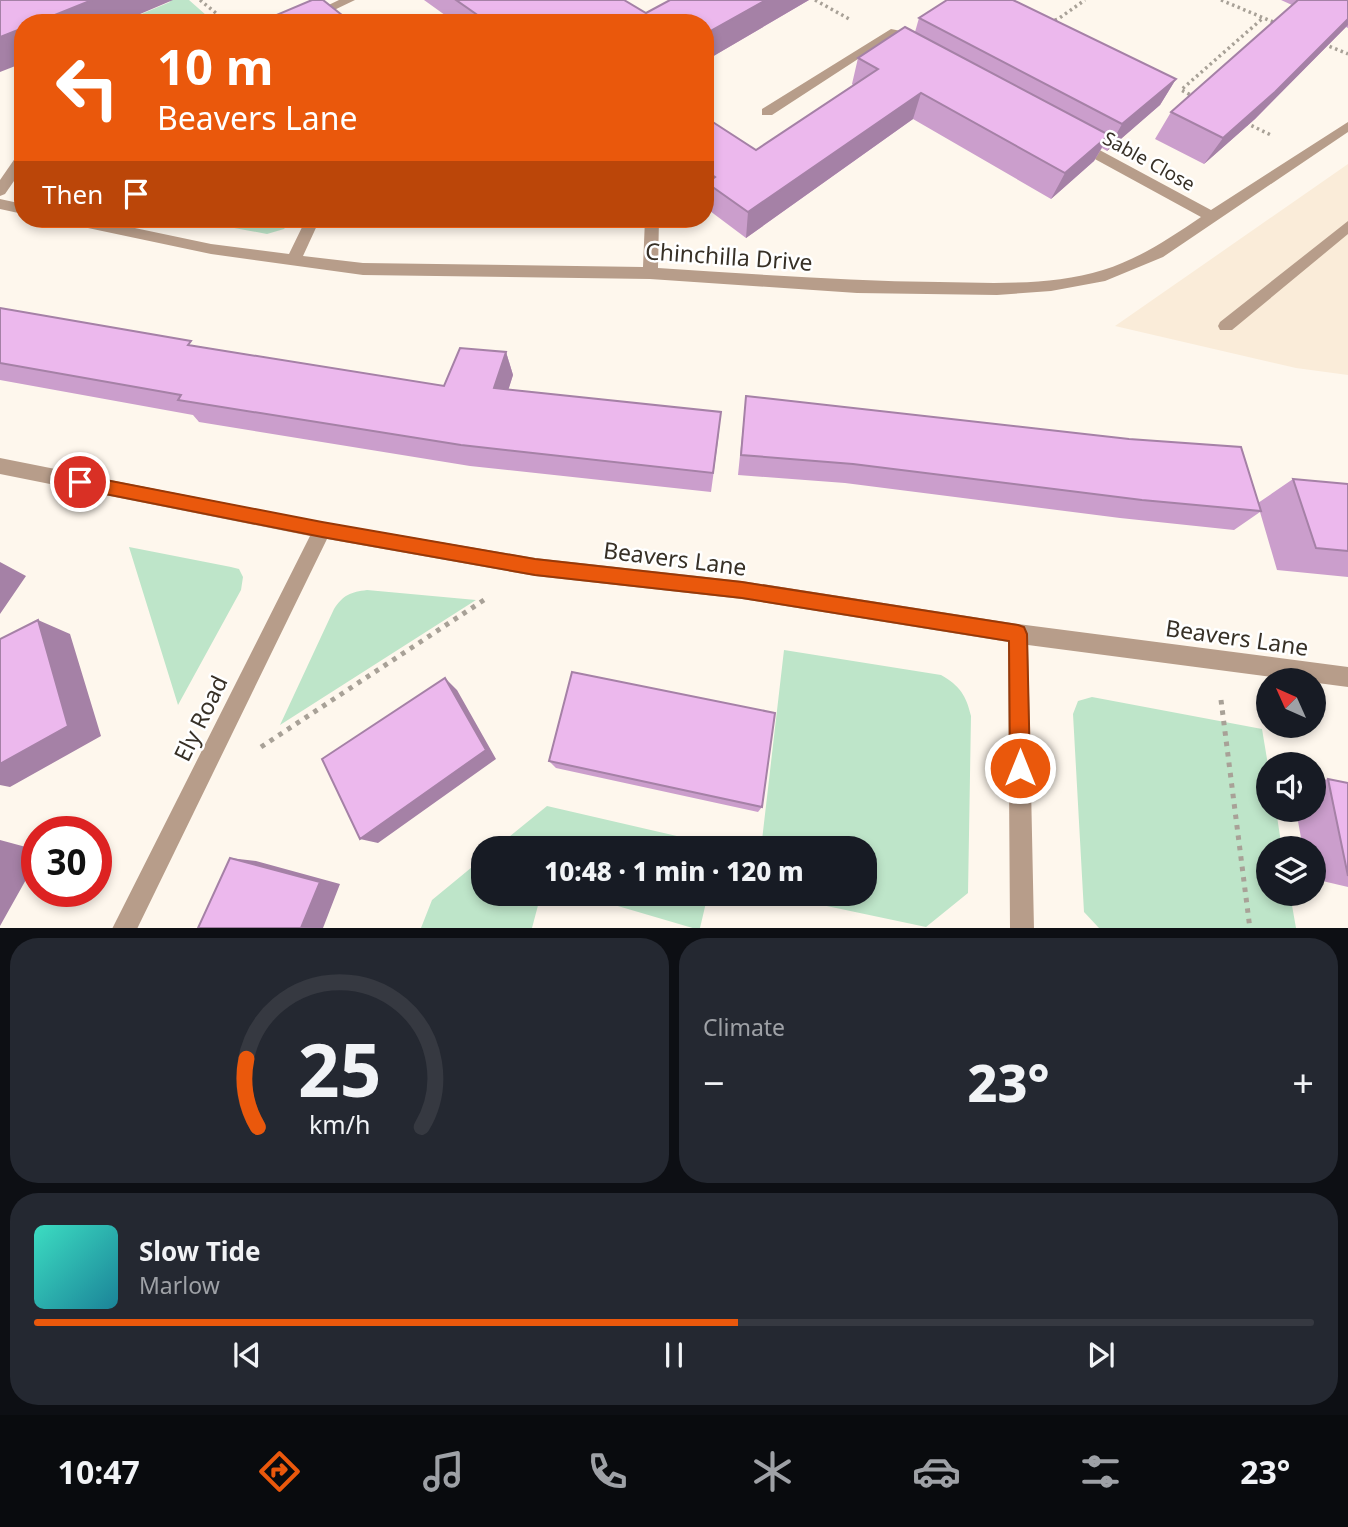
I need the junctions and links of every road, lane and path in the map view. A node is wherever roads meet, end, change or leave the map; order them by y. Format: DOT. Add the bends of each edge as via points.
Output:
graph roads {
  1 [pos="200,0"];
  2 [pos="349,0"];
  3 [pos="1085,0"];
  4 [pos="1221,0"];
  5 [pos="217,14"];
  6 [pos="317,14"];
  7 [pos="1264,18"];
  8 [pos="1041,24"];
  9 [pos="1288,29"];
  10 [pos="891,38"];
  11 [pos="1324,44"];
  12 [pos="1348,54"];
  13 [pos="1204,102"];
  14 [pos="767,112"];
  15 [pos="1239,119"];
  16 [pos="1348,126"];
  17 [pos="1069,139"];
  18 [pos="1308,153"];
  19 [pos="14,170"];
  20 [pos="0,191"];
  21 [pos="1212,217"];
  22 [pos="1348,226"];
  23 [pos="112,228"];
  24 [pos="309,228"];
  25 [pos="652,228"];
  26 [pos="293,260"];
  27 [pos="650,273"];
  28 [pos="1226,326"];
  29 [pos="0,466"];
  30 [pos="322,530"];
  31 [pos="535,567"];
  32 [pos="1018,634"];
  33 [pos="1215,657"];
  34 [pos="1348,677"];
  35 [pos="250,754"];
  36 [pos="124,928"];
  37 [pos="1022,928"];
  38 [pos="1250,928"];
  1 -- 5 [label="path"];
  2 -- 6 [label="street"];
  3 -- 8 [label="path" via="1058,19"];
  4 -- 7 [label="path"];
  7 -- 9 [label="path"];
  7 -- 13 [label="path" via="1181,90"];
  10 -- 14 [label="street"];
  11 -- 12 [label="path"];
  15 -- 18 [label="path"];
  16 -- 18 [label="street, Chinchilla Drive"];
  17 -- 21 [label="street, Sable Close"];
  18 -- 21 [label="street, Chinchilla Drive"];
  19 -- 20 [label="street"];
  21 -- 27 [label="street, Chinchilla Drive" via="1158,253 1105,275 1051,285 857,287"];
  22 -- 28 [label="street"];
  23 -- 26 [label="street, Chinchilla Drive"];
  24 -- 26 [label="street"];
  25 -- 27 [label="street"];
  26 -- 27 [label="street, Chinchilla Drive" via="363,269"];
  29 -- 30 [label="street, Beavers Lane"];
  30 -- 31 [label="street, Beavers Lane"];
  30 -- 36 [label="street, Ely Road"];
  31 -- 32 [label="street, Beavers Lane" via="742,590"];
  31 -- 35 [label="path"];
  32 -- 33 [label="street, Beavers Lane"];
  32 -- 37 [label="street"];
  33 -- 34 [label="street, Beavers Lane"];
  33 -- 38 [label="path"];
}
